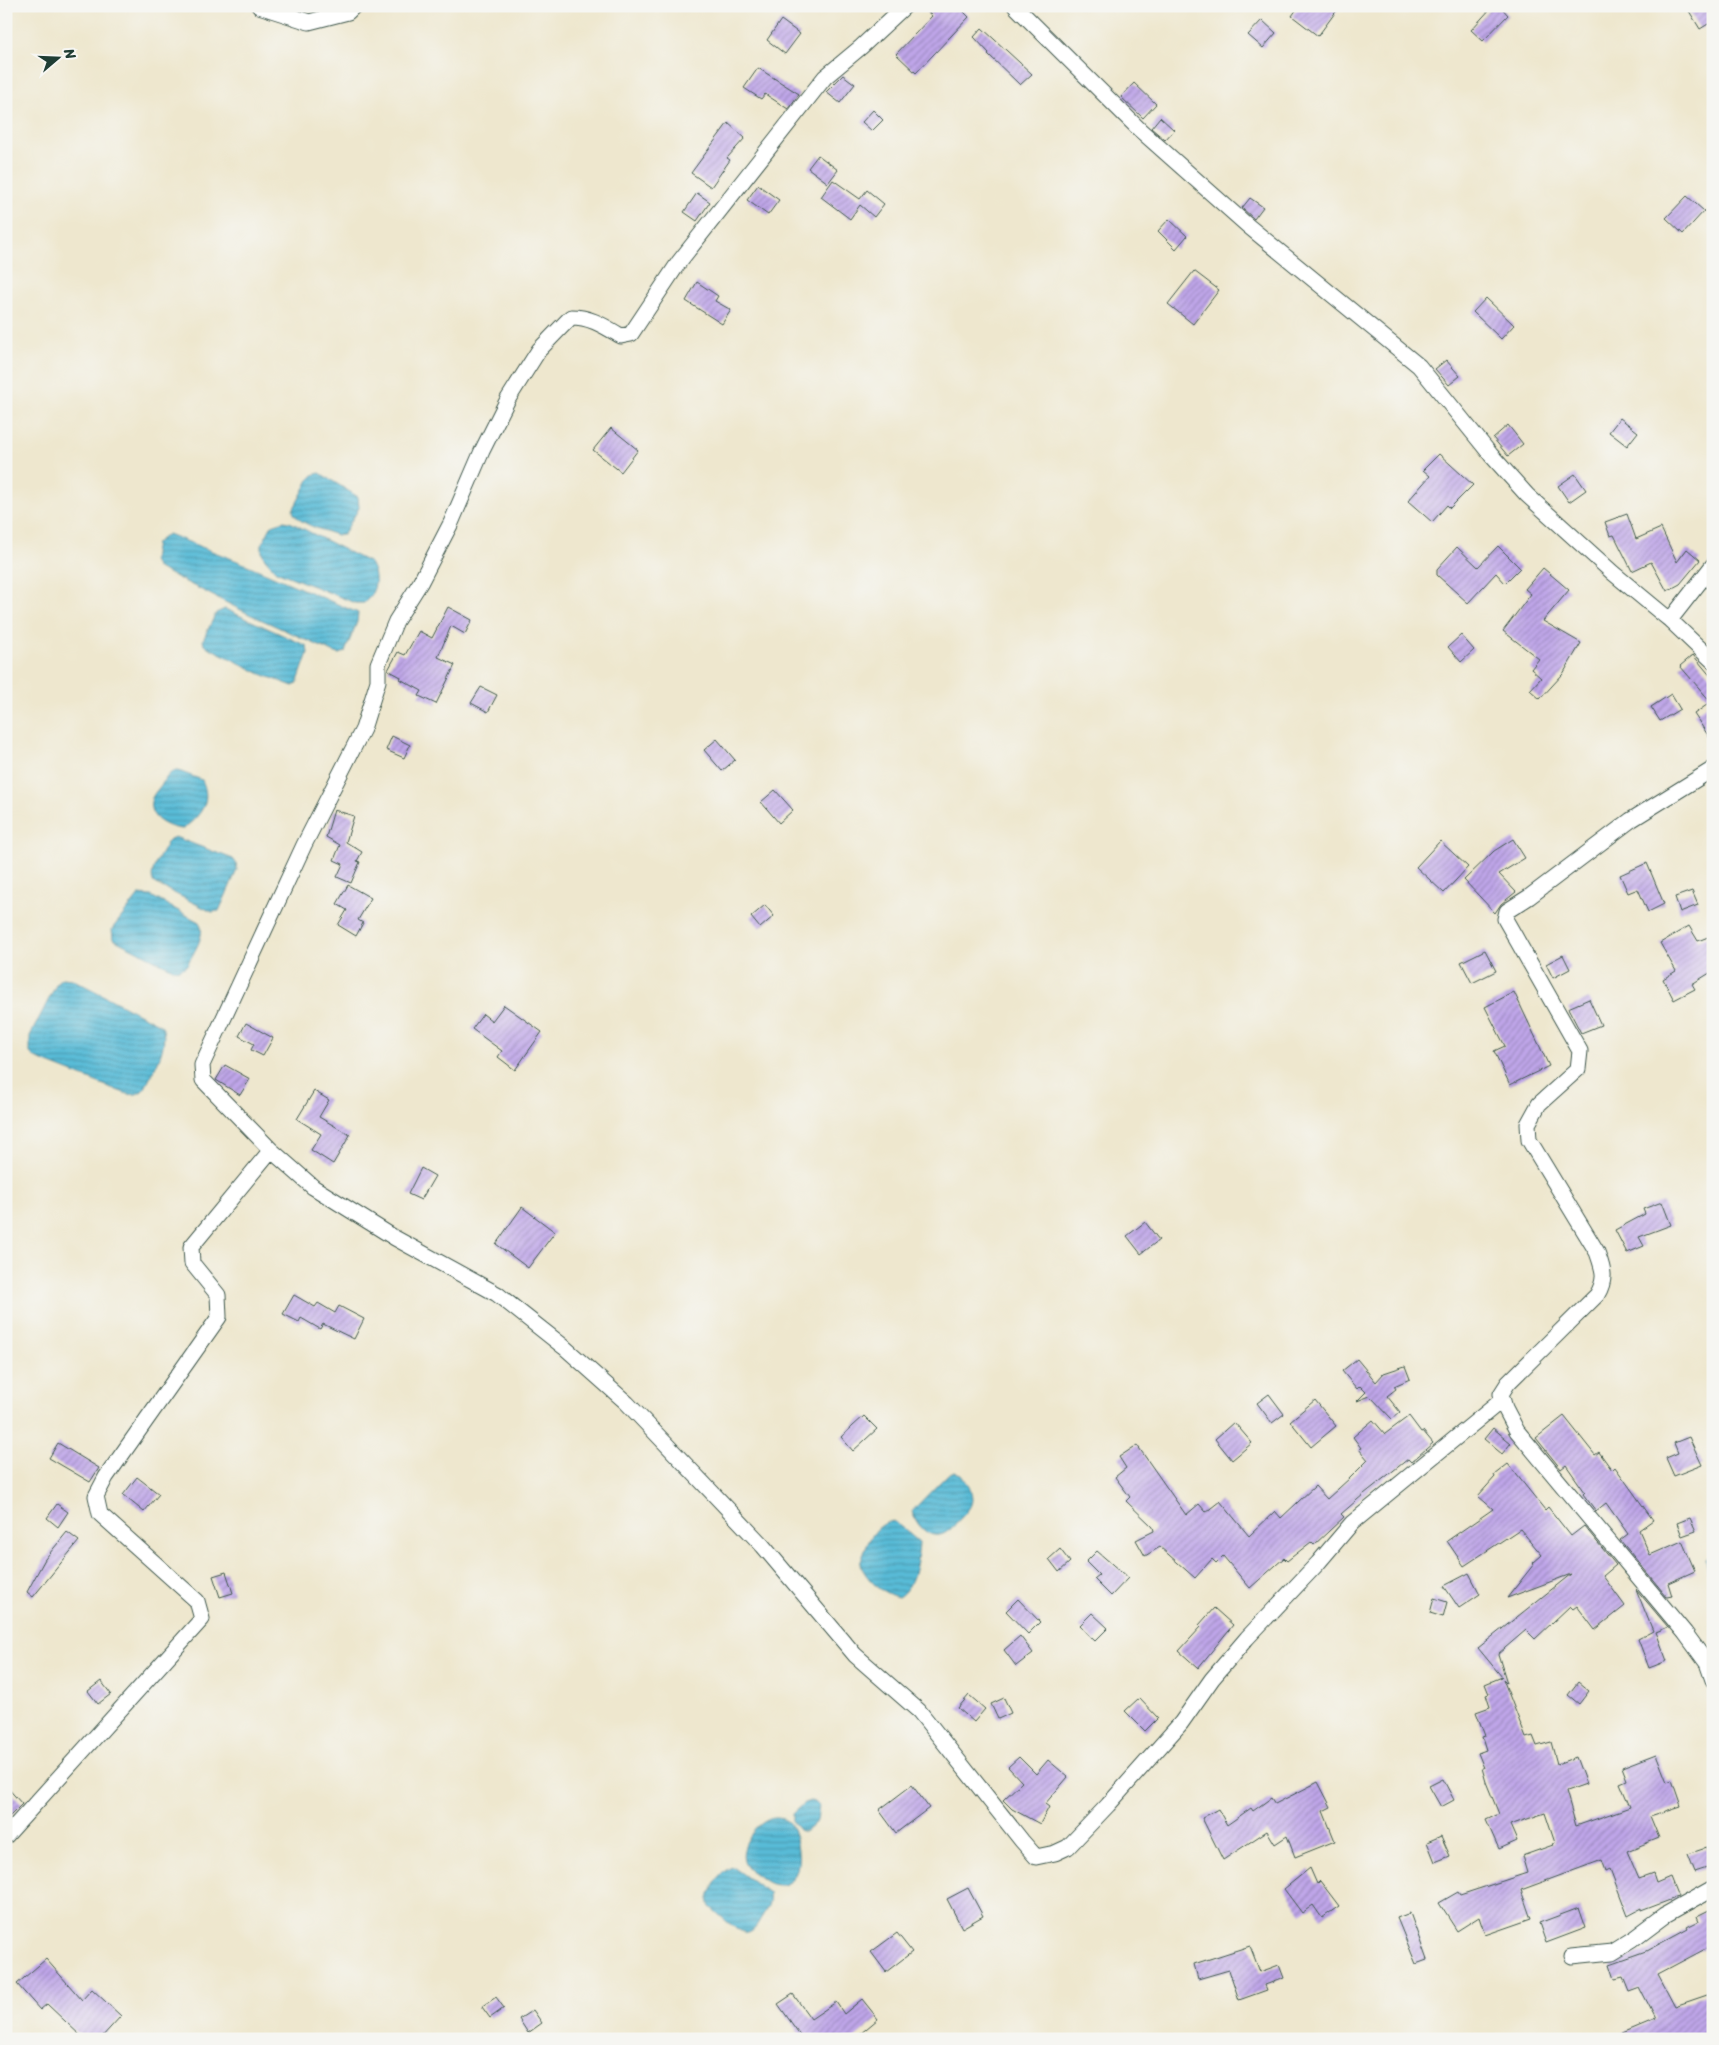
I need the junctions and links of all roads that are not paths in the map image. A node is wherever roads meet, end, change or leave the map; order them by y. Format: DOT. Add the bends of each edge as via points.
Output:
graph roads {
  1 [pos="259,6"];
  2 [pos="354,6"];
  3 [pos="905,6"];
  4 [pos="1015,6"];
  5 [pos="1713,566"];
  6 [pos="1670,620"];
  7 [pos="1713,661"];
  8 [pos="1713,769"];
  9 [pos="271,1150"];
  10 [pos="1502,1400"];
  11 [pos="1713,1680"];
  12 [pos="6,1836"];
  13 [pos="1713,1888"];
  14 [pos="1572,1956"];
  1 -- 2 [label="street" via="309,22 348,12"];
  3 -- 9 [label="street" via="825,77 679,262 631,334 622,336 595,321 571,317 539,350 508,399 451,523 396,621 378,664 378,681 363,729 304,845 202,1065 203,1080"];
  4 -- 6 [label="street" via="1140,130 1247,225 1419,366 1527,495"];
  5 -- 6 [label="street"];
  6 -- 7 [label="street"];
  8 -- 10 [label="street" via="1631,820 1507,911 1505,919 1580,1051 1578,1069 1539,1104 1528,1124 1529,1140 1597,1252 1603,1270 1603,1285 1597,1295 1508,1383 1501,1394"];
  9 -- 10 [label="street" via="312,1188 497,1294 627,1403 763,1546 855,1655 919,1712 1036,1857 1068,1847 1108,1805 1181,1723 1247,1638 1352,1523"];
  9 -- 12 [label="street" via="191,1247 192,1262 218,1296 219,1317 106,1477 96,1496 100,1514 197,1601 202,1619"];
  10 -- 11 [label="street" via="1517,1430 1685,1633 1707,1663"];
  13 -- 14 [label="street" via="1665,1915 1612,1952"];
}
